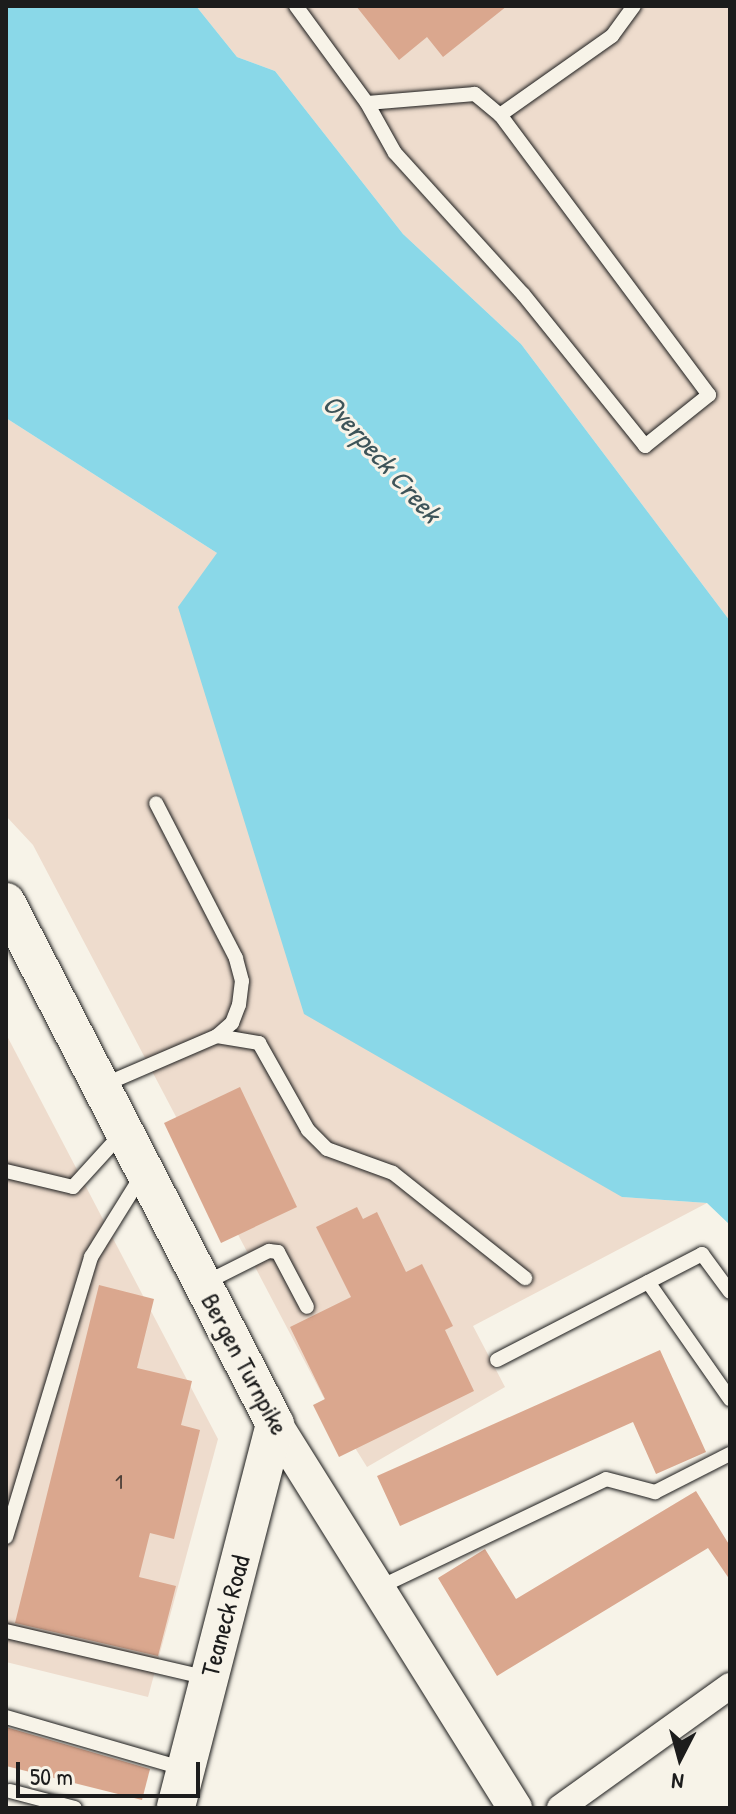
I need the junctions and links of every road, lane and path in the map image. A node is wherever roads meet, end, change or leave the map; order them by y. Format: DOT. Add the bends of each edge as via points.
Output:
graph roads {
  1 [pos="296,6"];
  2 [pos="634,6"];
  3 [pos="367,103"];
  4 [pos="500,115"];
  5 [pos="156,803"];
  6 [pos="9,914"];
  7 [pos="217,1036"];
  8 [pos="101,1087"];
  9 [pos="124,1131"];
  10 [pos="6,1171"];
  11 [pos="144,1172"];
  12 [pos="525,1278"];
  13 [pos="648,1282"];
  14 [pos="203,1284"];
  15 [pos="730,1292"];
  16 [pos="307,1307"];
  17 [pos="497,1360"];
  18 [pos="730,1399"];
  19 [pos="275,1424"];
  20 [pos="730,1454"];
  21 [pos="6,1537"];
  22 [pos="380,1587"];
  23 [pos="6,1631"];
  24 [pos="209,1678"];
  25 [pos="726,1697"];
  26 [pos="6,1717"];
  27 [pos="186,1769"];
  28 [pos="10,1791"];
  29 [pos="75,1808"];
  30 [pos="176,1808"];
  31 [pos="515,1808"];
  32 [pos="560,1808"];
  1 -- 3 [label="lane"];
  2 -- 4 [label="lane" via="612,36"];
  3 -- 4 [label="lane" via="475,94"];
  3 -- 4 [label="lane" via="395,153 523,294 645,446 709,395"];
  5 -- 7 [label="lane" via="236,958 242,981 239,1005 232,1023"];
  6 -- 8 [label="main road, Bergen Turnpike"];
  7 -- 8 [label="lane"];
  7 -- 12 [label="lane" via="259,1043 308,1130 327,1149 393,1173"];
  8 -- 9 [label="main road, Bergen Turnpike"];
  9 -- 10 [label="lane" via="73,1187"];
  9 -- 11 [label="main road, Bergen Turnpike"];
  11 -- 14 [label="main road, Bergen Turnpike"];
  11 -- 21 [label="lane" via="91,1257 64,1329"];
  13 -- 15 [label="lane" via="702,1254"];
  13 -- 17 [label="lane"];
  13 -- 18 [label="lane"];
  14 -- 16 [label="lane" via="269,1251 278,1252"];
  14 -- 19 [label="main road, Bergen Turnpike"];
  19 -- 22 [label="street, Bergen Turnpike"];
  19 -- 24 [label="main road, Teaneck Road"];
  20 -- 22 [label="lane" via="655,1492 606,1479"];
  22 -- 31 [label="street, Bergen Turnpike"];
  23 -- 24 [label="lane"];
  24 -- 27 [label="main road, Teaneck Road"];
  25 -- 32 [label="street"];
  26 -- 27 [label="lane"];
  27 -- 30 [label="main road, Teaneck Road"];
  28 -- 29 [label="lane"];
}
